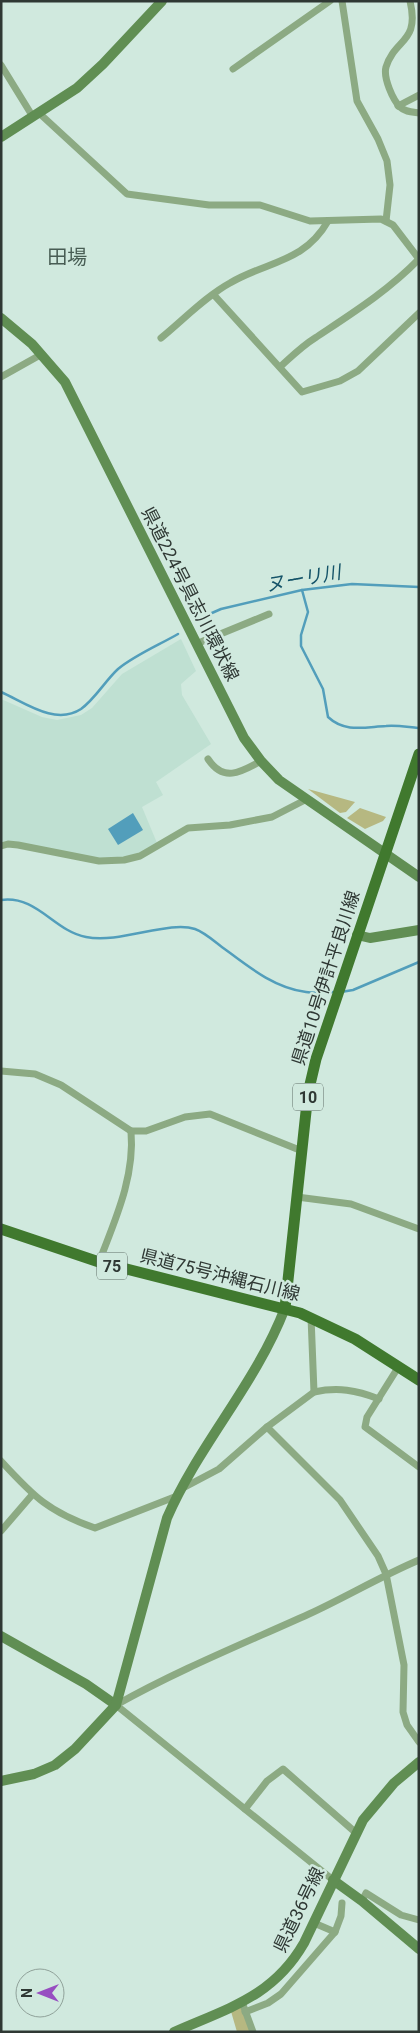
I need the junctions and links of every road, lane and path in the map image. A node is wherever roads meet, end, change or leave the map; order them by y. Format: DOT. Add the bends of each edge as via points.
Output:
graph roads {
  1 [pos="162,1"];
  2 [pos="330,1"];
  3 [pos="342,1"];
  4 [pos="410,1"];
  5 [pos="1,65"];
  6 [pos="233,69"];
  7 [pos="419,95"];
  8 [pos="398,106"];
  9 [pos="419,113"];
  10 [pos="36,115"];
  11 [pos="1,137"];
  12 [pos="328,221"];
  13 [pos="386,221"];
  14 [pos="419,259"];
  15 [pos="214,295"];
  16 [pos="419,313"];
  17 [pos="1,318"];
  18 [pos="161,338"];
  19 [pos="42,354"];
  20 [pos="280,367"];
  21 [pos="1,377"];
  22 [pos="269,614"];
  23 [pos="196,644"];
  24 [pos="419,754"];
  25 [pos="208,759"];
  26 [pos="261,761"];
  27 [pos="305,800"];
  28 [pos="1,846"];
  29 [pos="384,854"];
  30 [pos="419,877"];
  31 [pos="419,930"];
  32 [pos="357,935"];
  33 [pos="1,1071"];
  34 [pos="131,1132"];
  35 [pos="302,1152"];
  36 [pos="297,1197"];
  37 [pos="1,1229"];
  38 [pos="419,1229"];
  39 [pos="99,1262"];
  40 [pos="285,1308"];
  41 [pos="310,1317"];
  42 [pos="399,1366"];
  43 [pos="419,1380"];
  44 [pos="314,1392"];
  45 [pos="379,1399"];
  46 [pos="267,1427"];
  47 [pos="1,1461"];
  48 [pos="419,1467"];
  49 [pos="179,1493"];
  50 [pos="32,1495"];
  51 [pos="1,1531"];
  52 [pos="419,1560"];
  53 [pos="386,1574"];
  54 [pos="1,1636"];
  55 [pos="116,1706"];
  56 [pos="419,1742"];
  57 [pos="419,1762"];
  58 [pos="1,1781"];
  59 [pos="245,1809"];
  60 [pos="355,1832"];
  61 [pos="333,1880"];
  62 [pos="362,1901"];
  63 [pos="342,1903"];
  64 [pos="418,1919"];
  65 [pos="314,1923"];
  66 [pos="335,1932"];
  67 [pos="419,1949"];
  68 [pos="243,2007"];
  69 [pos="174,2032"];
  70 [pos="253,2032"];
  1 -- 10 [label="main road" via="77,88"];
  2 -- 6 [label="street"];
  3 -- 13 [label="street" via="355,96 387,161 390,185"];
  4 -- 8 [label="street" via="413,27 385,69 386,80"];
  5 -- 10 [label="street"];
  7 -- 8 [label="street"];
  8 -- 9 [label="street"];
  10 -- 11 [label="main road"];
  10 -- 12 [label="street" via="127,194 209,205 260,204 310,221"];
  12 -- 13 [label="street"];
  12 -- 15 [label="street" via="310,246 282,262 228,283"];
  13 -- 14 [label="street" via="393,225"];
  14 -- 20 [label="street" via="401,277 349,317 313,338"];
  15 -- 18 [label="street"];
  15 -- 20 [label="street"];
  16 -- 20 [label="street" via="358,371 340,381 302,392"];
  17 -- 19 [label="main road, 県道224号具志川環状線"];
  19 -- 21 [label="street"];
  19 -- 23 [label="main road, 県道224号具志川環状線" via="76,401"];
  22 -- 23 [label="street"];
  23 -- 26 [label="main road, 県道224号具志川環状線" via="244,738"];
  24 -- 29 [label="main road, 県道10号伊計平良川線 / 10"];
  25 -- 26 [label="street" via="216,771 223,773 240,772"];
  26 -- 27 [label="main road, 県道224号具志川環状線"];
  27 -- 28 [label="street" via="272,817 188,828 140,856 124,860 99,861 18,845"];
  27 -- 29 [label="main road, 県道224号具志川環状線"];
  29 -- 30 [label="main road, 県道224号具志川環状線"];
  29 -- 32 [label="main road, 県道10号伊計平良川線 / 10"];
  31 -- 32 [label="main road" via="370,938"];
  32 -- 35 [label="main road, 県道10号伊計平良川線 / 10" via="316,1060 308,1093"];
  33 -- 34 [label="street" via="35,1074 61,1085"];
  34 -- 35 [label="street" via="146,1132 184,1117 210,1114"];
  34 -- 39 [label="street" via="133,1150 125,1193"];
  35 -- 36 [label="main road, 県道10号伊計平良川線 / 10"];
  36 -- 38 [label="street" via="351,1204"];
  36 -- 40 [label="main road, 県道10号伊計平良川線 / 10"];
  37 -- 39 [label="main road, 県道75号沖縄石川線 / 75"];
  39 -- 40 [label="main road, 県道75号沖縄石川線 / 75"];
  40 -- 41 [label="main road, 県道75号沖縄石川線 / 75"];
  40 -- 49 [label="main road" via="239,1398"];
  41 -- 42 [label="main road, 県道75号沖縄石川線 / 75"];
  41 -- 44 [label="street"];
  42 -- 43 [label="main road, 県道75号沖縄石川線 / 75"];
  42 -- 45 [label="street"];
  44 -- 45 [label="street" via="344,1389"];
  44 -- 46 [label="street"];
  45 -- 48 [label="street" via="365,1427"];
  46 -- 49 [label="street" via="219,1469"];
  46 -- 53 [label="street" via="340,1500 378,1556"];
  47 -- 50 [label="street"];
  49 -- 50 [label="street" via="95,1528 66,1518"];
  49 -- 55 [label="main road" via="159,1543"];
  50 -- 51 [label="street"];
  52 -- 53 [label="street"];
  53 -- 55 [label="street" via="314,1612 145,1689"];
  53 -- 56 [label="street" via="404,1665 403,1712 407,1725"];
  54 -- 55 [label="main road" via="86,1684"];
  55 -- 58 [label="main road" via="55,1765 34,1774"];
  55 -- 59 [label="street"];
  57 -- 60 [label="main road, 県道36号線" via="377,1802"];
  59 -- 60 [label="street" via="267,1781 283,1769"];
  59 -- 61 [label="street"];
  60 -- 61 [label="main road, 県道36号線"];
  61 -- 62 [label="main road"];
  61 -- 65 [label="main road, 県道36号線"];
  62 -- 64 [label="street" via="366,1894 401,1915"];
  62 -- 67 [label="main road"];
  63 -- 66 [label="street"];
  65 -- 66 [label="street"];
  65 -- 68 [label="main road, 県道36号線" via="294,1961"];
  66 -- 68 [label="street" via="282,1994 268,2003"];
  68 -- 69 [label="main road, 県道36号線"];
  68 -- 70 [label="street"];
}
